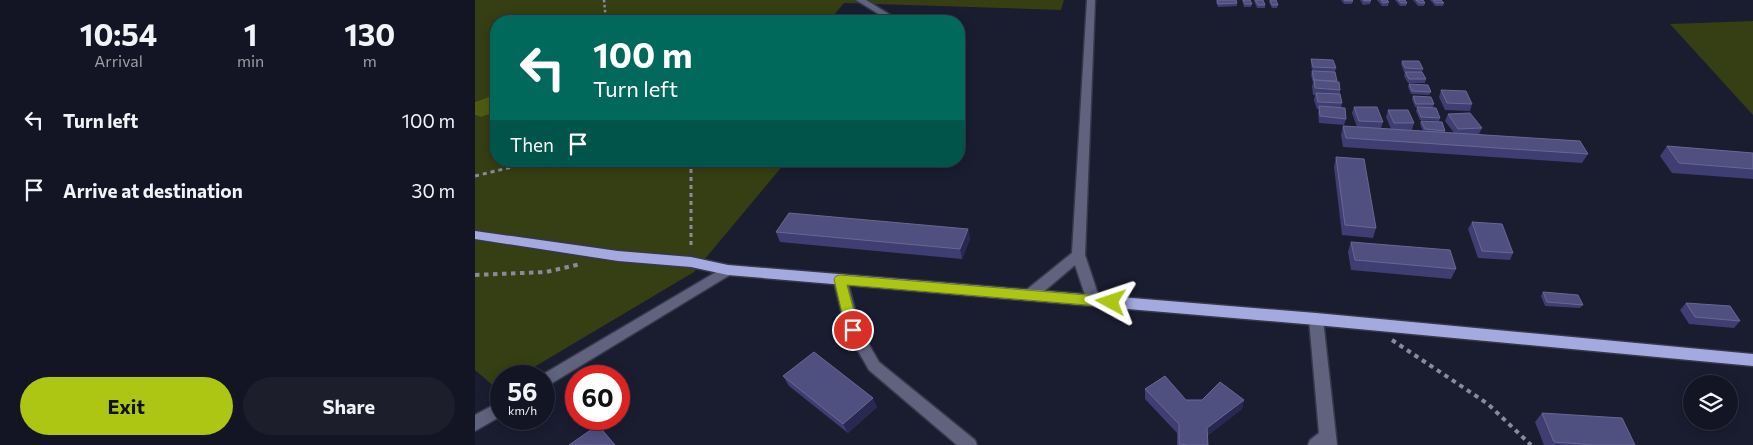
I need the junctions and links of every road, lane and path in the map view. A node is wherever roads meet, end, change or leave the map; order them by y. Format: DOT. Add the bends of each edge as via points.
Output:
graph roads {
  1 [pos="604,0"];
  2 [pos="860,0"];
  3 [pos="1091,0"];
  4 [pos="605,15"];
  5 [pos="886,15"];
  6 [pos="512,167"];
  7 [pos="691,167"];
  8 [pos="475,176"];
  9 [pos="475,236"];
  10 [pos="1078,255"];
  11 [pos="691,262"];
  12 [pos="582,264"];
  13 [pos="728,270"];
  14 [pos="475,275"];
  15 [pos="840,279"];
  16 [pos="1030,295"];
  17 [pos="1093,300"];
  18 [pos="1317,319"];
  19 [pos="1368,325"];
  20 [pos="1753,360"];
  21 [pos="555,375"];
  22 [pos="490,415"];
  23 [pos="475,424"];
  24 [pos="1324,442"];
  25 [pos="969,445"];
  26 [pos="1531,445"];
  1 -- 4 [label="path"];
  2 -- 5 [label="street"];
  3 -- 10 [label="street"];
  6 -- 8 [label="path"];
  7 -- 11 [label="path"];
  9 -- 11 [label="main road" via="618,256"];
  10 -- 16 [label="street"];
  10 -- 17 [label="street"];
  11 -- 13 [label="main road"];
  12 -- 14 [label="path" via="546,272"];
  13 -- 15 [label="main road"];
  13 -- 21 [label="street"];
  15 -- 16 [label="main road"];
  15 -- 25 [label="street" via="853,330 874,366"];
  16 -- 17 [label="main road"];
  17 -- 18 [label="main road"];
  18 -- 19 [label="main road"];
  18 -- 24 [label="street"];
  19 -- 20 [label="main road"];
  19 -- 26 [label="path" via="1488,404"];
  22 -- 23 [label="street"];
}
